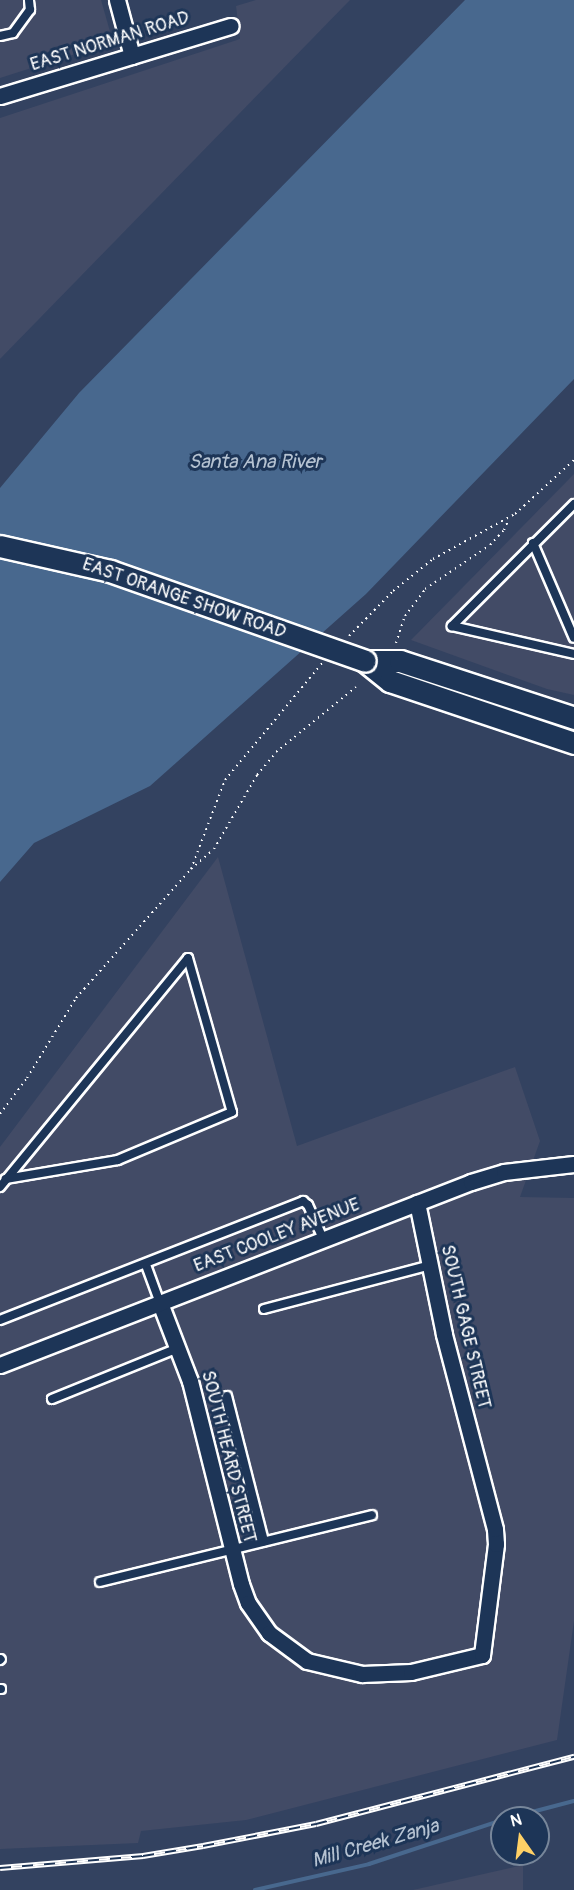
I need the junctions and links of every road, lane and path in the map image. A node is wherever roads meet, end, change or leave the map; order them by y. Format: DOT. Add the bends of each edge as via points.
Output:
graph roads {
  1 [pos="29,0"];
  2 [pos="117,0"];
  3 [pos="231,26"];
  4 [pos="0,36"];
  5 [pos="132,56"];
  6 [pos="0,96"];
  7 [pos="574,460"];
  8 [pos="574,504"];
  9 [pos="510,516"];
  10 [pos="533,543"];
  11 [pos="0,546"];
  12 [pos="574,638"];
  13 [pos="345,640"];
  14 [pos="396,643"];
  15 [pos="574,654"];
  16 [pos="328,657"];
  17 [pos="365,661"];
  18 [pos="356,687"];
  19 [pos="574,718"];
  20 [pos="574,743"];
  21 [pos="191,869"];
  22 [pos="0,1114"];
  23 [pos="574,1164"];
  24 [pos="6,1179"];
  25 [pos="0,1187"];
  26 [pos="417,1203"];
  27 [pos="323,1239"];
  28 [pos="146,1265"];
  29 [pos="430,1265"];
  30 [pos="160,1303"];
  31 [pos="264,1309"];
  32 [pos="0,1320"];
  33 [pos="178,1348"];
  34 [pos="0,1365"];
  35 [pos="227,1396"];
  36 [pos="52,1399"];
  37 [pos="372,1515"];
  38 [pos="264,1541"];
  39 [pos="232,1549"];
  40 [pos="100,1582"];
  41 [pos="258,1621"];
  1 -- 4 [label="lane" via="30,10 13,33"];
  2 -- 5 [label="street"];
  3 -- 5 [label="street, EAST NORMAN ROAD"];
  5 -- 6 [label="street, EAST NORMAN ROAD"];
  7 -- 9 [label="path"];
  8 -- 10 [label="lane"];
  9 -- 13 [label="path" via="433,559 393,591"];
  9 -- 14 [label="path" via="504,530 490,545 424,589 405,616"];
  10 -- 12 [label="lane"];
  10 -- 15 [label="lane" via="452,626"];
  11 -- 17 [label="main road, EAST ORANGE SHOW ROAD, bridge" via="110,571"];
  16 -- 21 [label="path" via="225,780"];
  17 -- 19 [label="main road" via="400,661"];
  17 -- 20 [label="main road" via="390,681"];
  18 -- 21 [label="path" via="276,752 257,775 214,849"];
  21 -- 22 [label="path" via="76,998"];
  23 -- 26 [label="street, EAST COOLEY AVENUE" via="504,1172"];
  24 -- 24 [label="lane" via="82,1087 188,958 232,1112 118,1160"];
  24 -- 25 [label="lane"];
  26 -- 27 [label="street, EAST COOLEY AVENUE"];
  26 -- 29 [label="street, SOUTH GAGE STREET"];
  27 -- 28 [label="lane" via="303,1202"];
  27 -- 30 [label="street, EAST COOLEY AVENUE"];
  28 -- 30 [label="lane"];
  28 -- 32 [label="lane"];
  29 -- 31 [label="lane"];
  29 -- 41 [label="street, SOUTH GAGE STREET" via="496,1544 482,1655 386,1676 344,1672 293,1653"];
  30 -- 33 [label="street, SOUTH HEARD STREET"];
  30 -- 34 [label="street, EAST COOLEY AVENUE"];
  33 -- 36 [label="lane"];
  33 -- 39 [label="street, SOUTH HEARD STREET"];
  35 -- 38 [label="lane"];
  37 -- 38 [label="lane"];
  38 -- 39 [label="lane"];
  39 -- 40 [label="lane"];
  39 -- 41 [label="street, SOUTH HEARD STREET" via="241,1584"];
}
